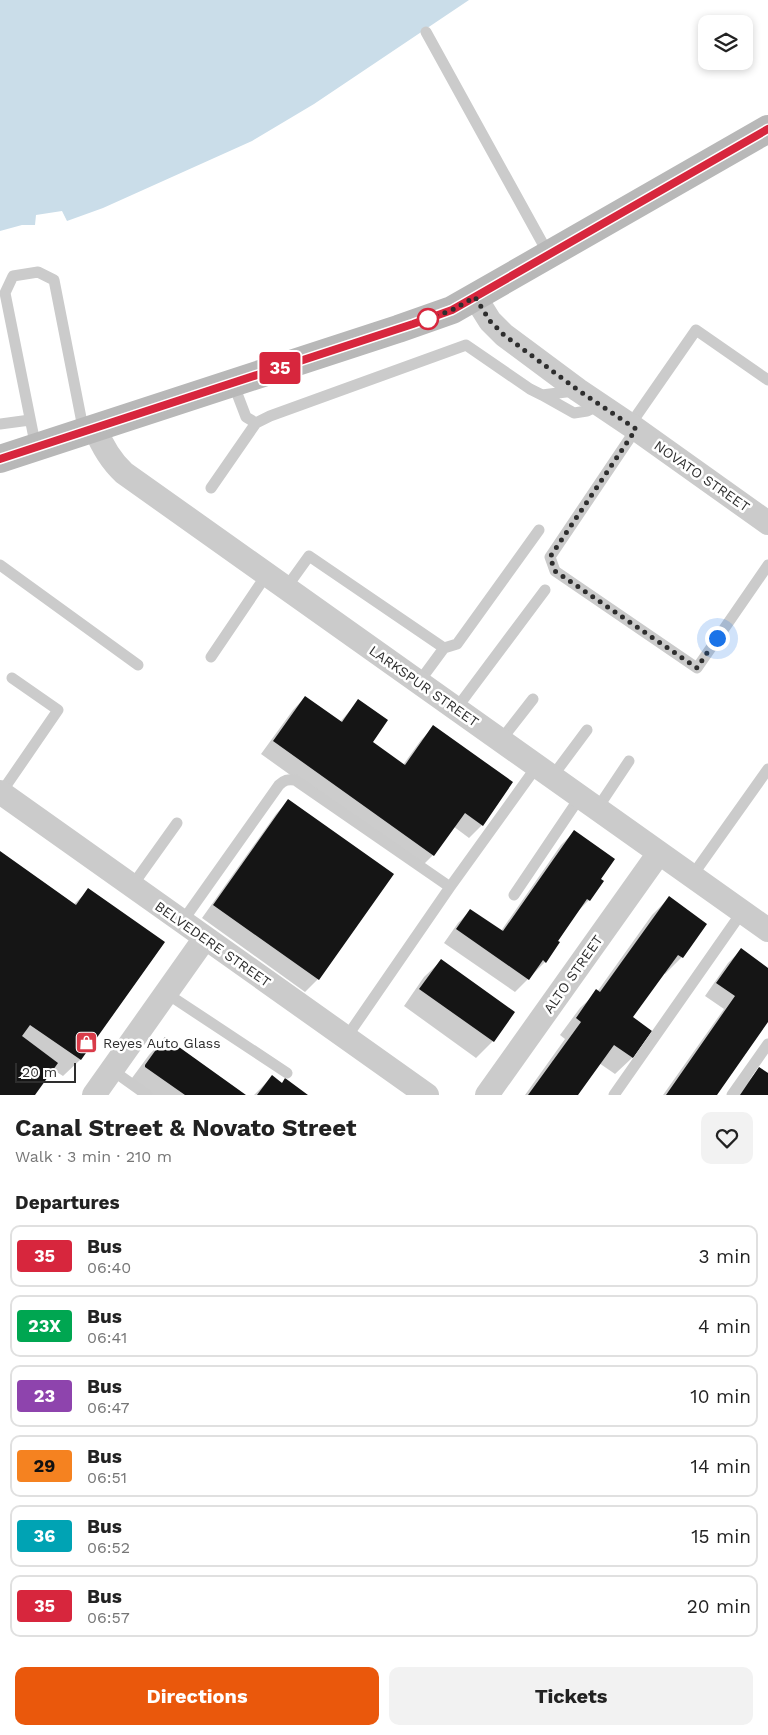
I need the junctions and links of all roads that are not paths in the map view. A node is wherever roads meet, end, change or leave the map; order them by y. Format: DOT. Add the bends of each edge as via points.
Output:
graph roads {
  1 [pos="426,32"];
  2 [pos="768,129"];
  3 [pos="549,255"];
  4 [pos="475,297"];
  5 [pos="768,380"];
  6 [pos="233,383"];
  7 [pos="578,390"];
  8 [pos="542,394"];
  9 [pos="599,405"];
  10 [pos="30,420"];
  11 [pos="256,423"];
  12 [pos="0,424"];
  13 [pos="633,427"];
  14 [pos="89,430"];
  15 [pos="36,448"];
  16 [pos="0,460"];
  17 [pos="211,488"];
  18 [pos="768,523"];
  19 [pos="539,530"];
  20 [pos="0,565"];
  21 [pos="768,565"];
  22 [pos="267,574"];
  23 [pos="286,588"];
  24 [pos="545,590"];
  25 [pos="444,648"];
  26 [pos="210,657"];
  27 [pos="138,665"];
  28 [pos="12,678"];
  29 [pos="419,682"];
  30 [pos="533,700"];
  31 [pos="456,709"];
  32 [pos="587,730"];
  33 [pos="501,740"];
  34 [pos="629,761"];
  35 [pos="768,769"];
  36 [pos="544,771"];
  37 [pos="0,793"];
  38 [pos="588,803"];
  39 [pos="177,823"];
  40 [pos="659,853"];
  41 [pos="692,876"];
  42 [pos="132,886"];
  43 [pos="450,886"];
  44 [pos="514,895"];
  45 [pos="742,912"];
  46 [pos="182,922"];
  47 [pos="768,930"];
  48 [pos="205,938"];
  49 [pos="166,993"];
  50 [pos="346,1038"];
  51 [pos="768,1044"];
  52 [pos="112,1070"];
  53 [pos="287,1073"];
  54 [pos="94,1095"];
  55 [pos="147,1095"];
  56 [pos="427,1095"];
  57 [pos="486,1095"];
  58 [pos="614,1095"];
  59 [pos="732,1095"];
  1 -- 3 [label="lane"];
  2 -- 3 [label="street"];
  3 -- 4 [label="street"];
  4 -- 6 [label="street" via="428,319"];
  4 -- 7 [label="street, NOVATO STREET" via="498,330"];
  5 -- 13 [label="lane" via="696,330"];
  6 -- 11 [label="lane" via="246,417"];
  6 -- 14 [label="street"];
  7 -- 8 [label="lane"];
  7 -- 9 [label="street, NOVATO STREET"];
  8 -- 9 [label="lane" via="574,413"];
  8 -- 11 [label="lane" via="466,345"];
  9 -- 13 [label="street, NOVATO STREET"];
  10 -- 12 [label="lane"];
  10 -- 14 [label="lane" via="5,293 13,276 38,272 54,280"];
  10 -- 15 [label="lane"];
  11 -- 17 [label="lane"];
  13 -- 18 [label="street, NOVATO STREET"];
  13 -- 21 [label="lane" via="550,557 555,571 697,668"];
  14 -- 15 [label="street"];
  14 -- 22 [label="street, LARKSPUR STREET" via="124,473"];
  15 -- 16 [label="street"];
  19 -- 25 [label="lane" via="457,644"];
  20 -- 27 [label="lane"];
  22 -- 23 [label="street, LARKSPUR STREET"];
  22 -- 26 [label="lane"];
  23 -- 25 [label="lane" via="309,556"];
  23 -- 29 [label="street, LARKSPUR STREET"];
  24 -- 31 [label="lane"];
  25 -- 29 [label="lane"];
  28 -- 37 [label="lane" via="58,710"];
  29 -- 31 [label="street, LARKSPUR STREET"];
  30 -- 33 [label="lane"];
  31 -- 33 [label="street, LARKSPUR STREET"];
  32 -- 36 [label="lane"];
  33 -- 36 [label="street, LARKSPUR STREET"];
  34 -- 38 [label="lane"];
  35 -- 41 [label="lane"];
  36 -- 38 [label="street, LARKSPUR STREET"];
  36 -- 43 [label="lane"];
  37 -- 42 [label="street, BELVEDERE STREET"];
  38 -- 40 [label="street, LARKSPUR STREET"];
  38 -- 44 [label="lane"];
  39 -- 42 [label="lane"];
  40 -- 41 [label="street, LARKSPUR STREET"];
  40 -- 57 [label="street, ALTO STREET"];
  41 -- 45 [label="street, LARKSPUR STREET"];
  42 -- 46 [label="street, BELVEDERE STREET"];
  43 -- 46 [label="lane" via="289,779 278,785"];
  43 -- 50 [label="lane"];
  45 -- 47 [label="street, LARKSPUR STREET"];
  45 -- 58 [label="lane"];
  46 -- 48 [label="street, BELVEDERE STREET"];
  48 -- 49 [label="street"];
  48 -- 50 [label="street, BELVEDERE STREET"];
  49 -- 52 [label="street"];
  49 -- 53 [label="lane"];
  50 -- 56 [label="street, BELVEDERE STREET"];
  51 -- 59 [label="lane"];
  52 -- 54 [label="street"];
  52 -- 55 [label="lane"];
}
